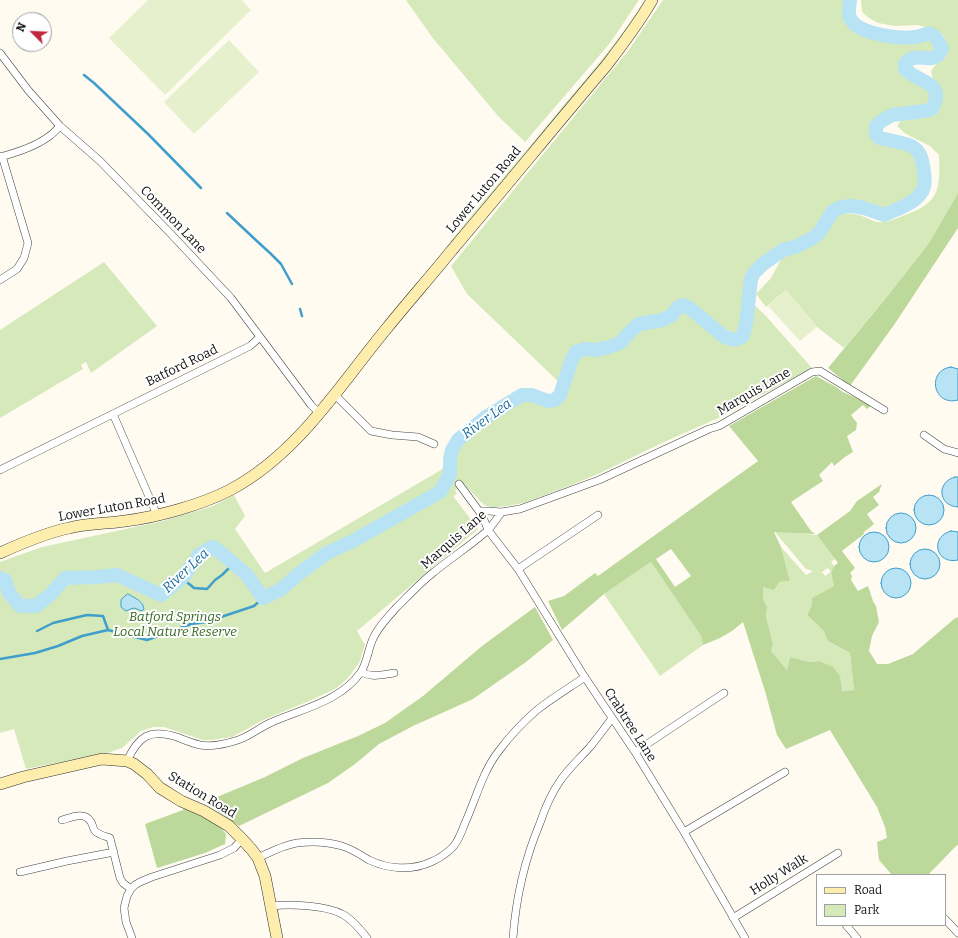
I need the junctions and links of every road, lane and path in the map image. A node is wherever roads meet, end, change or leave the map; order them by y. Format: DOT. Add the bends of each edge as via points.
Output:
graph roads {
  1 [pos="652,0"];
  2 [pos="0,52"];
  3 [pos="60,126"];
  4 [pos="1,156"];
  5 [pos="0,280"];
  6 [pos="260,337"];
  7 [pos="335,395"];
  8 [pos="884,410"];
  9 [pos="319,413"];
  10 [pos="113,414"];
  11 [pos="924,435"];
  12 [pos="434,444"];
  13 [pos="958,453"];
  14 [pos="0,470"];
  15 [pos="459,484"];
  16 [pos="479,511"];
  17 [pos="502,512"];
  18 [pos="157,515"];
  19 [pos="598,515"];
  20 [pos="488,530"];
  21 [pos="0,553"];
  22 [pos="518,569"];
  23 [pos="361,672"];
  24 [pos="394,673"];
  25 [pos="585,677"];
  26 [pos="724,693"];
  27 [pos="612,718"];
  28 [pos="635,752"];
  29 [pos="127,761"];
  30 [pos="785,772"];
  31 [pos="0,784"];
  32 [pos="62,820"];
  33 [pos="684,832"];
  34 [pos="242,839"];
  35 [pos="114,852"];
  36 [pos="838,853"];
  37 [pos="258,858"];
  38 [pos="20,872"];
  39 [pos="131,889"];
  40 [pos="271,906"];
  41 [pos="733,918"];
  42 [pos="946,920"];
  43 [pos="847,926"];
  44 [pos="958,933"];
  45 [pos="132,938"];
  46 [pos="277,938"];
  47 [pos="367,938"];
  48 [pos="513,938"];
  49 [pos="745,938"];
  50 [pos="857,938"];
  1 -- 7 [label="main road, Lower Luton Road" via="606,66 387,328"];
  2 -- 3 [label="street, Common Lane" via="28,90"];
  3 -- 4 [label="street" via="42,141"];
  3 -- 6 [label="street, Common Lane" via="100,161 182,246 231,298"];
  4 -- 5 [label="street" via="28,242 24,258 17,269"];
  6 -- 9 [label="street, Common Lane"];
  6 -- 10 [label="street, Batford Road" via="250,346"];
  7 -- 9 [label="main road, Lower Luton Road"];
  7 -- 12 [label="street" via="371,431 418,437"];
  8 -- 17 [label="street, Marquis Lane" via="820,371 812,372 719,426 599,480 520,509"];
  9 -- 18 [label="main road, Lower Luton Road" via="283,452 246,481 211,498"];
  10 -- 14 [label="street, Batford Road"];
  10 -- 18 [label="street"];
  11 -- 13 [label="street" via="944,448"];
  15 -- 16 [label="street, Crabtree Lane"];
  16 -- 17 [label="street"];
  16 -- 20 [label="street, Crabtree Lane"];
  17 -- 20 [label="street, Marquis Lane"];
  18 -- 21 [label="main road, Lower Luton Road" via="68,528"];
  19 -- 22 [label="street"];
  20 -- 22 [label="street, Crabtree Lane"];
  20 -- 23 [label="street, Marquis Lane" via="433,573 397,608 376,633"];
  22 -- 25 [label="street, Crabtree Lane"];
  23 -- 24 [label="street" via="368,676"];
  23 -- 29 [label="street, Marquis Lane" via="335,695 263,726 246,737 211,746 170,735 156,734 144,737 138,742"];
  25 -- 27 [label="street, Crabtree Lane"];
  25 -- 37 [label="street" via="538,710 509,737 480,783 470,813 453,847 432,862 406,868 391,867 376,863 343,847 313,842 285,846"];
  26 -- 28 [label="street"];
  27 -- 28 [label="street, Crabtree Lane"];
  27 -- 48 [label="street" via="560,781 547,805 522,876"];
  28 -- 33 [label="street, Crabtree Lane"];
  29 -- 31 [label="main road, Station Road" via="102,759"];
  29 -- 34 [label="main road, Station Road" via="140,767 165,792 229,826"];
  30 -- 33 [label="street"];
  32 -- 35 [label="street" via="86,817 91,821 94,830 110,838"];
  33 -- 41 [label="street, Crabtree Lane"];
  34 -- 37 [label="main road, Station Road"];
  34 -- 39 [label="street" via="234,848 220,855 146,879"];
  35 -- 38 [label="street"];
  35 -- 39 [label="street" via="120,878"];
  36 -- 41 [label="street, Holly Walk"];
  37 -- 40 [label="main road, Station Road" via="265,876"];
  39 -- 45 [label="street" via="125,902 124,914"];
  40 -- 46 [label="main road, Station Road"];
  40 -- 47 [label="street" via="301,905 342,914"];
  41 -- 49 [label="street, Crabtree Lane"];
  42 -- 44 [label="street"];
  43 -- 50 [label="street"];
}
